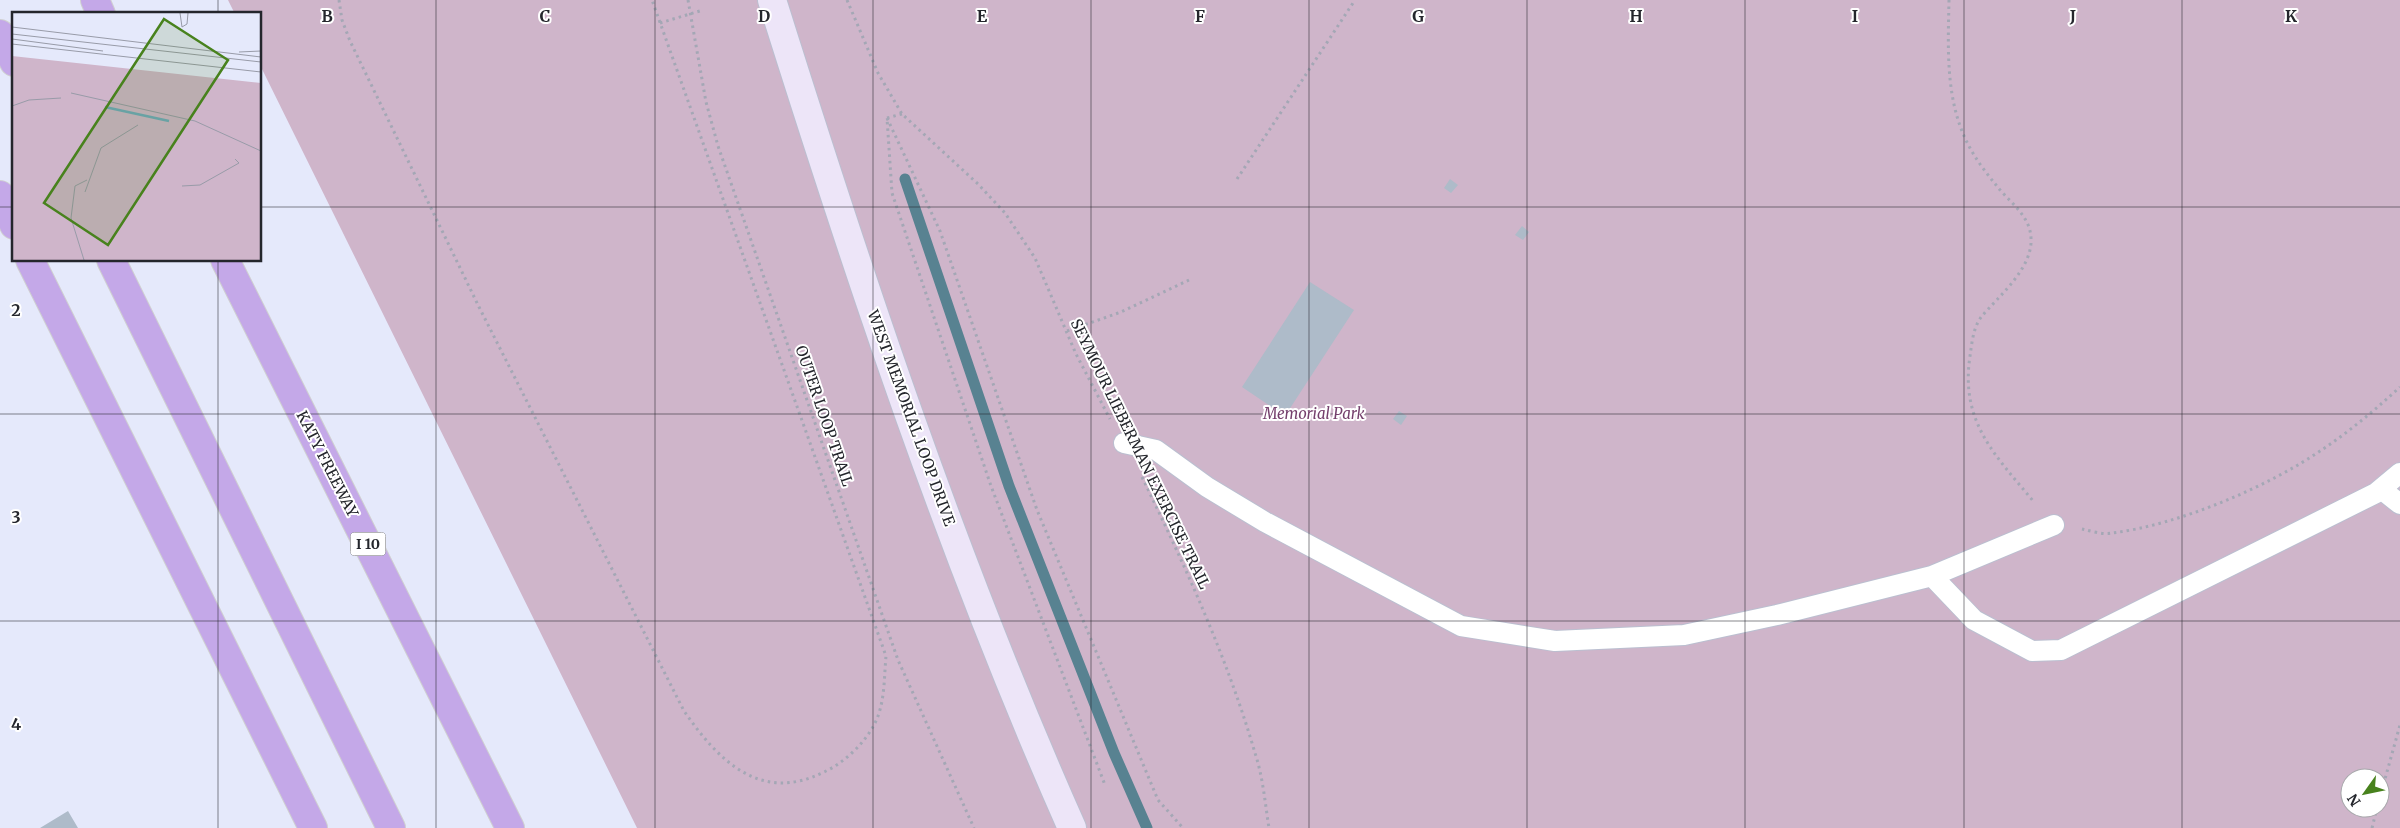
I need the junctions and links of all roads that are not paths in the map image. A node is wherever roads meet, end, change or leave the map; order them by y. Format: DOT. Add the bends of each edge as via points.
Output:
graph roads {
  1 [pos="94,0"];
  2 [pos="772,0"];
  3 [pos="101,12"];
  4 [pos="0,34"];
  5 [pos="12,58"];
  6 [pos="0,195"];
  7 [pos="12,221"];
  8 [pos="30,261"];
  9 [pos="111,261"];
  10 [pos="226,261"];
  11 [pos="1124,444"];
  12 [pos="2400,473"];
  13 [pos="2381,489"];
  14 [pos="2400,504"];
  15 [pos="2054,525"];
  16 [pos="1932,576"];
  17 [pos="313,828"];
  18 [pos="391,828"];
  19 [pos="510,828"];
  20 [pos="1072,828"];
  1 -- 3 [label="highway"];
  2 -- 20 [label="street, WEST MEMORIAL LOOP DRIVE" via="864,289 964,564"];
  4 -- 5 [label="highway"];
  6 -- 7 [label="highway"];
  8 -- 17 [label="highway"];
  9 -- 18 [label="highway"];
  10 -- 19 [label="highway, KATY FREEWAY / I 10"];
  11 -- 16 [label="lane" via="1156,450 1207,487 1266,522 1461,626 1555,642 1684,635"];
  12 -- 13 [label="lane"];
  13 -- 14 [label="lane"];
  13 -- 16 [label="lane" via="2061,650 2032,651 1974,620"];
  15 -- 16 [label="lane"];
}
